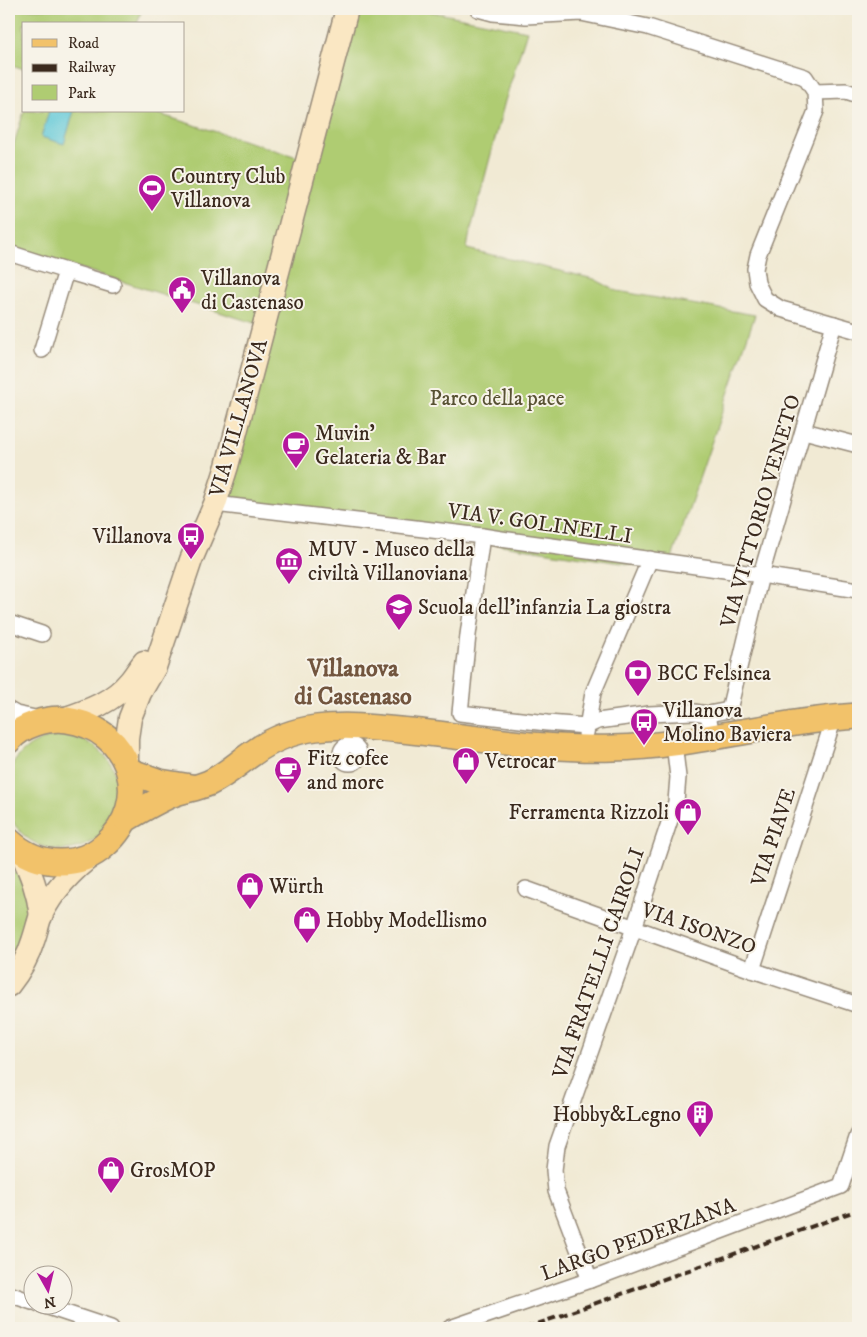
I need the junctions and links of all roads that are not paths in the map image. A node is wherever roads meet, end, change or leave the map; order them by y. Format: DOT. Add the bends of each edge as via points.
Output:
graph roads {
  1 [pos="347,9"];
  2 [pos="478,9"];
  3 [pos="582,11"];
  4 [pos="815,92"];
  5 [pos="858,95"];
  6 [pos="9,253"];
  7 [pos="66,271"];
  8 [pos="113,285"];
  9 [pos="834,324"];
  10 [pos="858,331"];
  11 [pos="42,350"];
  12 [pos="804,431"];
  13 [pos="858,445"];
  14 [pos="215,504"];
  15 [pos="482,536"];
  16 [pos="650,559"];
  17 [pos="762,575"];
  18 [pos="858,590"];
  19 [pos="170,621"];
  20 [pos="9,623"];
  21 [pos="42,634"];
  22 [pos="9,710"];
  23 [pos="846,717"];
  24 [pos="54,720"];
  25 [pos="710,725"];
  26 [pos="586,737"];
  27 [pos="9,740"];
  28 [pos="674,743"];
  29 [pos="128,768"];
  30 [pos="196,788"];
  31 [pos="126,819"];
  32 [pos="12,844"];
  33 [pos="99,850"];
  34 [pos="526,889"];
  35 [pos="41,916"];
  36 [pos="634,928"];
  37 [pos="752,970"];
  38 [pos="9,985"];
  39 [pos="858,1006"];
  40 [pos="858,1134"];
  41 [pos="590,1280"];
  42 [pos="9,1294"];
  43 [pos="22,1299"];
  44 [pos="69,1314"];
  45 [pos="111,1328"];
  46 [pos="450,1328"];
  1 -- 14 [label="main road, VIA VILLANOVA"];
  2 -- 3 [label="street" via="526,16"];
  3 -- 4 [label="street" via="648,27 805,77"];
  4 -- 5 [label="street" via="846,91"];
  4 -- 9 [label="street" via="816,111 755,269 764,299 781,309"];
  6 -- 7 [label="street"];
  7 -- 8 [label="street"];
  7 -- 11 [label="street"];
  9 -- 10 [label="street"];
  9 -- 12 [label="street, VIA VITTORIO VENETO"];
  12 -- 13 [label="street"];
  12 -- 17 [label="street, VIA VITTORIO VENETO"];
  14 -- 15 [label="street, VIA V. GOLINELLI"];
  14 -- 19 [label="main road, VIA VILLANOVA"];
  15 -- 16 [label="street, VIA V. GOLINELLI"];
  15 -- 26 [label="street" via="460,713 547,723"];
  16 -- 17 [label="street, VIA V. GOLINELLI"];
  16 -- 26 [label="street" via="593,694"];
  17 -- 18 [label="street, VIA V. GOLINELLI"];
  17 -- 25 [label="street, VIA VITTORIO VENETO" via="729,710"];
  19 -- 24 [label="main road, VIA VILLANOVA" via="130,682 118,693 88,711"];
  19 -- 29 [label="main road, VIA VILLANOVA" via="155,667 130,718"];
  20 -- 21 [label="street"];
  22 -- 24 [label="street" via="31,718"];
  23 -- 25 [label="main road"];
  23 -- 37 [label="street, VIA PIAVE"];
  24 -- 27 [label="main road" via="28,726"];
  24 -- 29 [label="main road" via="79,722 95,728 120,751"];
  25 -- 26 [label="street" via="694,712 649,714 598,722"];
  25 -- 28 [label="main road"];
  26 -- 28 [label="main road" via="624,748"];
  26 -- 30 [label="main road" via="382,728 350,736 315,728 266,745 221,776"];
  28 -- 36 [label="street, VIA FRATELLI CAIROLI" via="678,777 676,802"];
  29 -- 30 [label="main road" via="160,782"];
  29 -- 31 [label="main road" via="132,787"];
  30 -- 31 [label="main road" via="160,799"];
  31 -- 33 [label="main road" via="115,837"];
  32 -- 33 [label="main road" via="35,858 51,862 68,862"];
  32 -- 35 [label="main road" via="34,883"];
  33 -- 35 [label="main road" via="64,880"];
  34 -- 36 [label="street, VIA ISONZO"];
  35 -- 38 [label="main road" via="28,956"];
  36 -- 37 [label="street, VIA ISONZO"];
  36 -- 41 [label="street, VIA FRATELLI CAIROLI" via="555,1157 556,1191"];
  37 -- 39 [label="street, VIA ISONZO"];
  40 -- 41 [label="street, LARGO PEDERZANA" via="841,1186"];
  41 -- 46 [label="street, LARGO PEDERZANA"];
  42 -- 43 [label="street"];
  44 -- 45 [label="street"];
}
